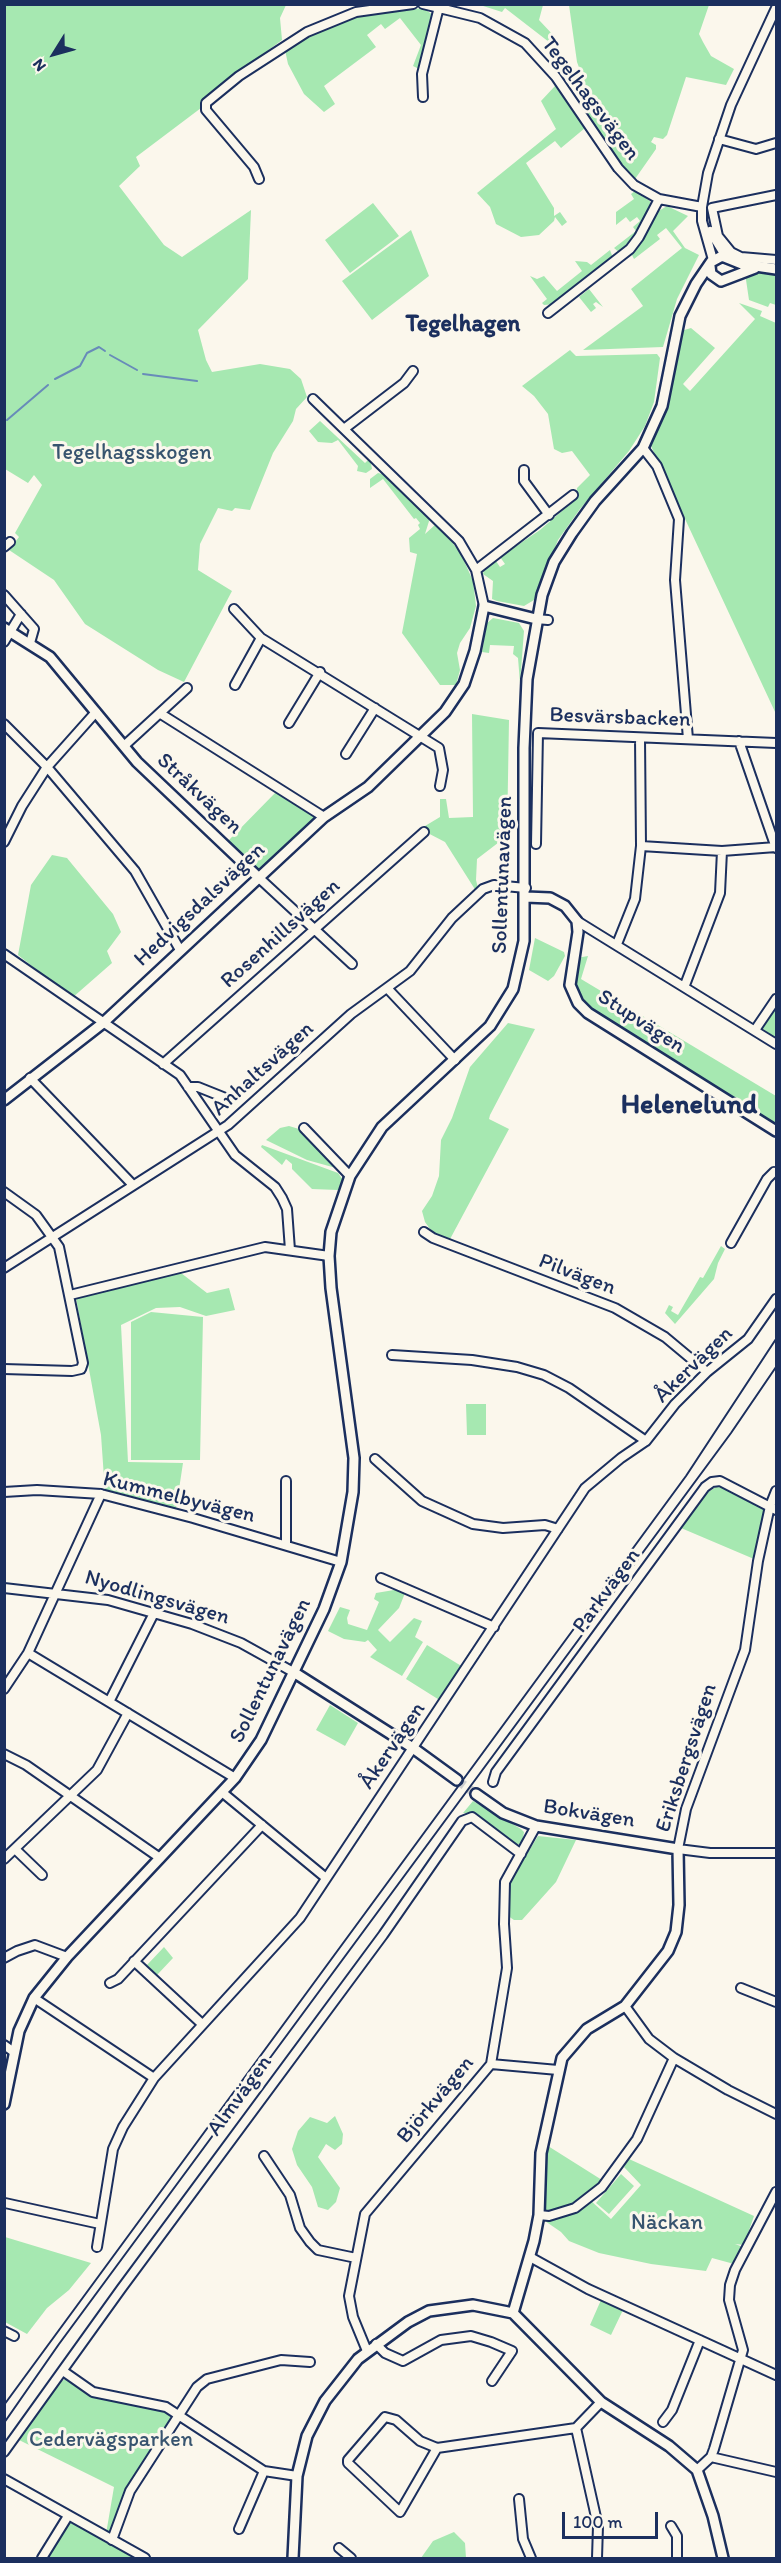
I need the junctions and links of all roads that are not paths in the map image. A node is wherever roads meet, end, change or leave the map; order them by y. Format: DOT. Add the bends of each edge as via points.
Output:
graph roads {
  1 [pos="413,4"];
  2 [pos="423,4"];
  3 [pos="439,7"];
  4 [pos="777,8"];
  5 [pos="423,97"];
  6 [pos="719,140"];
  7 [pos="777,143"];
  8 [pos="259,179"];
  9 [pos="777,195"];
  10 [pos="659,199"];
  11 [pos="702,211"];
  12 [pos="729,259"];
  13 [pos="777,260"];
  14 [pos="711,263"];
  15 [pos="760,267"];
  16 [pos="777,269"];
  17 [pos="732,275"];
  18 [pos="714,278"];
  19 [pos="692,291"];
  20 [pos="548,313"];
  21 [pos="413,372"];
  22 [pos="313,399"];
  23 [pos="344,429"];
  24 [pos="643,448"];
  25 [pos="524,470"];
  26 [pos="573,495"];
  27 [pos="549,515"];
  28 [pos="476,570"];
  29 [pos="4,595"];
  30 [pos="484,606"];
  31 [pos="234,609"];
  32 [pos="21,614"];
  33 [pos="536,619"];
  34 [pos="548,620"];
  35 [pos="8,629"];
  36 [pos="261,639"];
  37 [pos="4,642"];
  38 [pos="30,643"];
  39 [pos="320,672"];
  40 [pos="235,686"];
  41 [pos="187,688"];
  42 [pos="375,708"];
  43 [pos="96,712"];
  44 [pos="161,714"];
  45 [pos="289,723"];
  46 [pos="4,724"];
  47 [pos="421,736"];
  48 [pos="640,738"];
  49 [pos="688,739"];
  50 [pos="739,741"];
  51 [pos="777,743"];
  52 [pos="125,745"];
  53 [pos="346,754"];
  54 [pos="47,767"];
  55 [pos="440,786"];
  56 [pos="324,817"];
  57 [pos="424,832"];
  58 [pos="4,842"];
  59 [pos="536,844"];
  60 [pos="641,846"];
  61 [pos="776,847"];
  62 [pos="722,850"];
  63 [pos="258,877"];
  64 [pos="526,892"];
  65 [pos="577,921"];
  66 [pos="315,927"];
  67 [pos="617,944"];
  68 [pos="180,950"];
  69 [pos="4,954"];
  70 [pos="352,964"];
  71 [pos="685,985"];
  72 [pos="387,988"];
  73 [pos="777,999"];
  74 [pos="103,1023"];
  75 [pos="755,1030"];
  76 [pos="777,1044"];
  77 [pos="455,1060"];
  78 [pos="163,1064"];
  79 [pos="30,1078"];
  80 [pos="188,1087"];
  81 [pos="228,1099"];
  82 [pos="4,1100"];
  83 [pos="304,1128"];
  84 [pos="777,1131"];
  85 [pos="218,1133"];
  86 [pos="774,1172"];
  87 [pos="350,1176"];
  88 [pos="132,1184"];
  89 [pos="4,1192"];
  90 [pos="424,1232"];
  91 [pos="53,1237"];
  92 [pos="731,1242"];
  93 [pos="290,1250"];
  94 [pos="329,1256"];
  95 [pos="4,1268"];
  96 [pos="70,1295"];
  97 [pos="777,1299"];
  98 [pos="392,1354"];
  99 [pos="4,1369"];
  100 [pos="706,1372"];
  101 [pos="646,1441"];
  102 [pos="375,1459"];
  103 [pos="286,1481"];
  104 [pos="777,1491"];
  105 [pos="4,1492"];
  106 [pos="101,1494"];
  107 [pos="773,1508"];
  108 [pos="558,1529"];
  109 [pos="286,1545"];
  110 [pos="341,1562"];
  111 [pos="381,1578"];
  112 [pos="4,1588"];
  113 [pos="56,1592"];
  114 [pos="154,1613"];
  115 [pos="494,1627"];
  116 [pos="28,1653"];
  117 [pos="295,1673"];
  118 [pos="4,1689"];
  119 [pos="109,1702"];
  120 [pos="128,1713"];
  121 [pos="412,1749"];
  122 [pos="4,1754"];
  123 [pos="235,1778"];
  124 [pos="457,1780"];
  125 [pos="493,1782"];
  126 [pos="223,1793"];
  127 [pos="476,1794"];
  128 [pos="70,1796"];
  129 [pos="262,1825"];
  130 [pos="536,1826"];
  131 [pos="15,1849"];
  132 [pos="678,1849"];
  133 [pos="777,1853"];
  134 [pos="521,1854"];
  135 [pos="160,1858"];
  136 [pos="4,1859"];
  137 [pos="42,1875"];
  138 [pos="326,1878"];
  139 [pos="67,1957"];
  140 [pos="4,1958"];
  141 [pos="135,1961"];
  142 [pos="110,1983"];
  143 [pos="741,1988"];
  144 [pos="33,1998"];
  145 [pos="777,2002"];
  146 [pos="626,2006"];
  147 [pos="202,2024"];
  148 [pos="4,2044"];
  149 [pos="14,2052"];
  150 [pos="674,2058"];
  151 [pos="491,2064"];
  152 [pos="558,2070"];
  153 [pos="154,2078"];
  154 [pos="4,2104"];
  155 [pos="777,2114"];
  156 [pos="264,2156"];
  157 [pos="777,2192"];
  158 [pos="5,2203"];
  159 [pos="539,2215"];
  160 [pos="100,2224"];
  161 [pos="97,2247"];
  162 [pos="356,2258"];
  163 [pos="530,2258"];
  164 [pos="513,2313"];
  165 [pos="4,2331"];
  166 [pos="14,2336"];
  167 [pos="700,2340"];
  168 [pos="376,2344"];
  169 [pos="367,2351"];
  170 [pos="740,2358"];
  171 [pos="310,2362"];
  172 [pos="63,2370"];
  173 [pos="777,2375"];
  174 [pos="492,2381"];
  175 [pos="601,2402"];
  176 [pos="178,2414"];
  177 [pos="663,2422"];
  178 [pos="576,2428"];
  179 [pos="437,2448"];
  180 [pos="4,2452"];
  181 [pos="711,2457"];
  182 [pos="697,2470"];
  183 [pos="264,2471"];
  184 [pos="777,2472"];
  185 [pos="297,2476"];
  186 [pos="4,2479"];
  187 [pos="519,2499"];
  188 [pos="68,2516"];
  189 [pos="671,2526"];
  190 [pos="239,2529"];
  191 [pos="112,2540"];
  192 [pos="339,2548"];
  193 [pos="42,2559"];
  194 [pos="145,2559"];
  195 [pos="292,2559"];
  196 [pos="351,2559"];
  197 [pos="531,2559"];
  198 [pos="597,2559"];
  199 [pos="677,2559"];
  200 [pos="723,2559"];
  1 -- 8 [label="street" via="356,12 307,32 239,76 206,103 206,110"];
  2 -- 3 [label="street, Tegelhagsvägen"];
  3 -- 5 [label="street" via="422,74"];
  3 -- 10 [label="street, Tegelhagsvägen" via="480,18 525,43 556,77 618,168 634,185"];
  4 -- 6 [label="street" via="731,105"];
  6 -- 7 [label="street" via="756,149"];
  6 -- 11 [label="street" via="708,173"];
  9 -- 13 [label="street" via="711,208 718,236 731,252 741,257"];
  10 -- 11 [label="street, Tegelhagsvägen"];
  10 -- 20 [label="street" via="630,249"];
  11 -- 12 [label="street" via="711,237"];
  11 -- 14 [label="street"];
  12 -- 14 [label="street"];
  12 -- 15 [label="street"];
  12 -- 17 [label="street" via="734,267"];
  14 -- 18 [label="street"];
  14 -- 19 [label="street, Sollentunavägen"];
  15 -- 16 [label="street"];
  15 -- 17 [label="street"];
  17 -- 18 [label="street" via="725,280"];
  18 -- 19 [label="street"];
  19 -- 24 [label="street, Sollentunavägen" via="680,316 662,406"];
  21 -- 23 [label="street"];
  22 -- 23 [label="street"];
  23 -- 28 [label="street" via="459,541"];
  24 -- 33 [label="street, Sollentunavägen" via="572,533 554,562"];
  24 -- 49 [label="street" via="657,466 679,519 675,580"];
  25 -- 27 [label="street" via="524,481"];
  26 -- 27 [label="street"];
  27 -- 28 [label="street"];
  28 -- 30 [label="street"];
  29 -- 32 [label="street"];
  30 -- 33 [label="street"];
  30 -- 47 [label="street, Hedvigsdalsvägen" via="476,651 464,684 445,712"];
  31 -- 36 [label="street"];
  32 -- 35 [label="street"];
  32 -- 38 [label="street" via="33,629"];
  33 -- 34 [label="street"];
  33 -- 64 [label="street, Sollentunavägen" via="527,679 524,748"];
  35 -- 37 [label="street"];
  35 -- 38 [label="street, Stråkvägen"];
  36 -- 39 [label="street"];
  36 -- 40 [label="street"];
  38 -- 43 [label="street, Stråkvägen" via="50,657"];
  39 -- 42 [label="street"];
  39 -- 45 [label="street"];
  41 -- 44 [label="street"];
  42 -- 47 [label="street"];
  42 -- 53 [label="street"];
  43 -- 52 [label="street, Stråkvägen"];
  43 -- 54 [label="street"];
  44 -- 52 [label="street"];
  44 -- 56 [label="street"];
  46 -- 54 [label="street"];
  47 -- 55 [label="street" via="442,754"];
  47 -- 56 [label="street, Hedvigsdalsvägen" via="368,787"];
  48 -- 49 [label="street, Besvärsbacken"];
  48 -- 59 [label="street, Besvärsbacken" via="538,732"];
  48 -- 60 [label="street"];
  49 -- 50 [label="street, Besvärsbacken"];
  50 -- 51 [label="street, Besvärsbacken"];
  50 -- 61 [label="street"];
  52 -- 63 [label="street, Stråkvägen" via="136,762"];
  54 -- 58 [label="street"];
  54 -- 68 [label="street" via="135,871"];
  56 -- 63 [label="street, Hedvigsdalsvägen"];
  57 -- 66 [label="street, Rosenhillsvägen"];
  60 -- 62 [label="street"];
  60 -- 67 [label="street" via="635,899"];
  61 -- 62 [label="street"];
  62 -- 71 [label="street" via="720,893"];
  63 -- 66 [label="street, Stråkvägen"];
  63 -- 68 [label="street, Hedvigsdalsvägen"];
  64 -- 65 [label="street" via="565,906"];
  64 -- 72 [label="street, Anhaltsvägen" via="494,885 483,889 452,918 410,971"];
  64 -- 77 [label="street, Sollentunavägen" via="524,941 513,989 490,1026"];
  65 -- 67 [label="street"];
  65 -- 84 [label="street, Stupvägen" via="570,985 578,1004"];
  66 -- 70 [label="street, Stråkvägen"];
  66 -- 78 [label="street, Rosenhillsvägen"];
  67 -- 71 [label="street"];
  68 -- 74 [label="street, Hedvigsdalsvägen"];
  69 -- 74 [label="street"];
  71 -- 75 [label="street"];
  72 -- 77 [label="street"];
  72 -- 85 [label="street, Anhaltsvägen" via="351,1014"];
  73 -- 75 [label="street"];
  74 -- 78 [label="street"];
  74 -- 79 [label="street, Hedvigsdalsvägen"];
  75 -- 76 [label="street"];
  77 -- 87 [label="street, Sollentunavägen" via="382,1127"];
  78 -- 80 [label="street"];
  79 -- 82 [label="street, Hedvigsdalsvägen"];
  79 -- 88 [label="street"];
  80 -- 81 [label="street"];
  80 -- 85 [label="street"];
  83 -- 87 [label="street"];
  85 -- 88 [label="street, Anhaltsvägen"];
  85 -- 93 [label="street" via="235,1155 282,1198 287,1209"];
  86 -- 92 [label="street"];
  87 -- 94 [label="street, Sollentunavägen" via="331,1232"];
  88 -- 91 [label="street, Anhaltsvägen"];
  89 -- 91 [label="street" via="36,1215"];
  90 -- 100 [label="street, Pilvägen" via="615,1308 665,1337"];
  91 -- 95 [label="street, Anhaltsvägen"];
  91 -- 96 [label="street"];
  93 -- 94 [label="street"];
  93 -- 96 [label="street" via="265,1247"];
  94 -- 110 [label="street, Sollentunavägen" via="354,1458 353,1492"];
  96 -- 99 [label="street" via="81,1369"];
  97 -- 100 [label="street, Åkervägen" via="748,1339"];
  98 -- 101 [label="street" via="472,1360 544,1375"];
  100 -- 101 [label="street, Åkervägen"];
  101 -- 108 [label="street, Åkervägen" via="585,1488"];
  102 -- 108 [label="street" via="422,1501 473,1524 503,1528 545,1525"];
  103 -- 109 [label="street"];
  104 -- 107 [label="street, Eriksbergsvägen"];
  105 -- 106 [label="street, Kummelbyvägen"];
  106 -- 109 [label="street, Kummelbyvägen"];
  106 -- 113 [label="street"];
  107 -- 125 [label="street, Parkvägen" via="720,1482 705,1487 503,1762"];
  107 -- 132 [label="street, Eriksbergsvägen" via="758,1561 745,1650 686,1809"];
  108 -- 115 [label="street, Åkervägen"];
  109 -- 110 [label="street, Kummelbyvägen"];
  110 -- 117 [label="street, Sollentunavägen"];
  111 -- 115 [label="street"];
  112 -- 113 [label="street, Nyodlingsvägen"];
  113 -- 114 [label="street, Nyodlingsvägen" via="108,1600"];
  113 -- 116 [label="street"];
  114 -- 117 [label="street, Nyodlingsvägen" via="241,1643"];
  114 -- 119 [label="street"];
  115 -- 121 [label="street, Åkervägen"];
  116 -- 118 [label="street"];
  116 -- 119 [label="street"];
  117 -- 121 [label="street, Nyodlingsvägen"];
  117 -- 123 [label="street, Sollentunavägen" via="253,1754"];
  119 -- 120 [label="street"];
  120 -- 123 [label="street"];
  120 -- 128 [label="street" via="97,1770"];
  121 -- 124 [label="street"];
  121 -- 138 [label="street, Åkervägen"];
  122 -- 128 [label="street"];
  123 -- 126 [label="street, Sollentunavägen"];
  126 -- 129 [label="street"];
  126 -- 135 [label="street, Sollentunavägen"];
  127 -- 130 [label="street, Bokvägen" via="504,1813"];
  128 -- 131 [label="street"];
  128 -- 135 [label="street"];
  129 -- 138 [label="street"];
  129 -- 141 [label="street"];
  130 -- 132 [label="street, Bokvägen"];
  130 -- 134 [label="street, Björkvägen"];
  131 -- 136 [label="street"];
  131 -- 137 [label="street"];
  132 -- 133 [label="street, Bokvägen"];
  132 -- 146 [label="street, Eriksbergsvägen" via="676,1932 668,1951"];
  134 -- 151 [label="street, Björkvägen" via="505,1882 507,1968"];
  134 -- 172 [label="street, Almvägen" via="472,1817 462,1821"];
  135 -- 139 [label="street, Sollentunavägen"];
  138 -- 147 [label="street, Åkervägen" via="300,1918"];
  139 -- 140 [label="street" via="36,1945"];
  139 -- 144 [label="street, Sollentunavägen"];
  141 -- 142 [label="street"];
  141 -- 147 [label="street"];
  143 -- 145 [label="street"];
  144 -- 149 [label="street, Sollentunavägen"];
  144 -- 153 [label="street"];
  146 -- 150 [label="street" via="649,2039"];
  146 -- 152 [label="street, Eriksbergsvägen" via="580,2035"];
  147 -- 153 [label="street, Åkervägen"];
  148 -- 149 [label="street"];
  149 -- 154 [label="street, Sollentunavägen"];
  150 -- 155 [label="street"];
  150 -- 159 [label="street" via="637,2139 602,2187 575,2208"];
  151 -- 152 [label="street"];
  151 -- 162 [label="street, Björkvägen" via="375,2199 365,2214"];
  152 -- 159 [label="street, Eriksbergsvägen" via="541,2153"];
  153 -- 160 [label="street, Åkervägen" via="113,2149"];
  156 -- 162 [label="street" via="290,2195 300,2228 310,2242 318,2250"];
  157 -- 170 [label="street" via="730,2285 729,2300 743,2350"];
  158 -- 160 [label="street"];
  159 -- 163 [label="street, Eriksbergsvägen"];
  160 -- 161 [label="street, Åkervägen"];
  162 -- 169 [label="street, Björkvägen" via="350,2305"];
  163 -- 164 [label="street, Eriksbergsvägen"];
  163 -- 167 [label="street"];
  164 -- 168 [label="street" via="473,2305 429,2311"];
  164 -- 175 [label="street"];
  165 -- 166 [label="street"];
  167 -- 170 [label="street"];
  167 -- 177 [label="street" via="672,2410"];
  168 -- 169 [label="street"];
  168 -- 174 [label="street" via="403,2361 441,2340 471,2336 491,2342 512,2351"];
  169 -- 185 [label="street" via="325,2401 307,2436"];
  170 -- 173 [label="street"];
  170 -- 181 [label="street"];
  171 -- 176 [label="street" via="281,2360 207,2379"];
  172 -- 176 [label="street" via="93,2392 153,2402"];
  172 -- 180 [label="street, Almvägen"];
  175 -- 178 [label="street"];
  175 -- 182 [label="street" via="669,2446"];
  176 -- 183 [label="street"];
  176 -- 191 [label="street" via="130,2491"];
  178 -- 179 [label="street"];
  178 -- 198 [label="street" via="598,2526"];
  179 -- 179 [label="street" via="420,2441 396,2420 385,2417 348,2463 400,2512"];
  181 -- 182 [label="street"];
  181 -- 184 [label="street"];
  182 -- 200 [label="street"];
  183 -- 185 [label="street"];
  183 -- 190 [label="street"];
  185 -- 195 [label="street"];
  186 -- 188 [label="street"];
  187 -- 197 [label="street" via="523,2539"];
  188 -- 191 [label="street"];
  188 -- 193 [label="street"];
  189 -- 199 [label="street" via="677,2536"];
  191 -- 194 [label="street"];
  192 -- 196 [label="street"];
}
